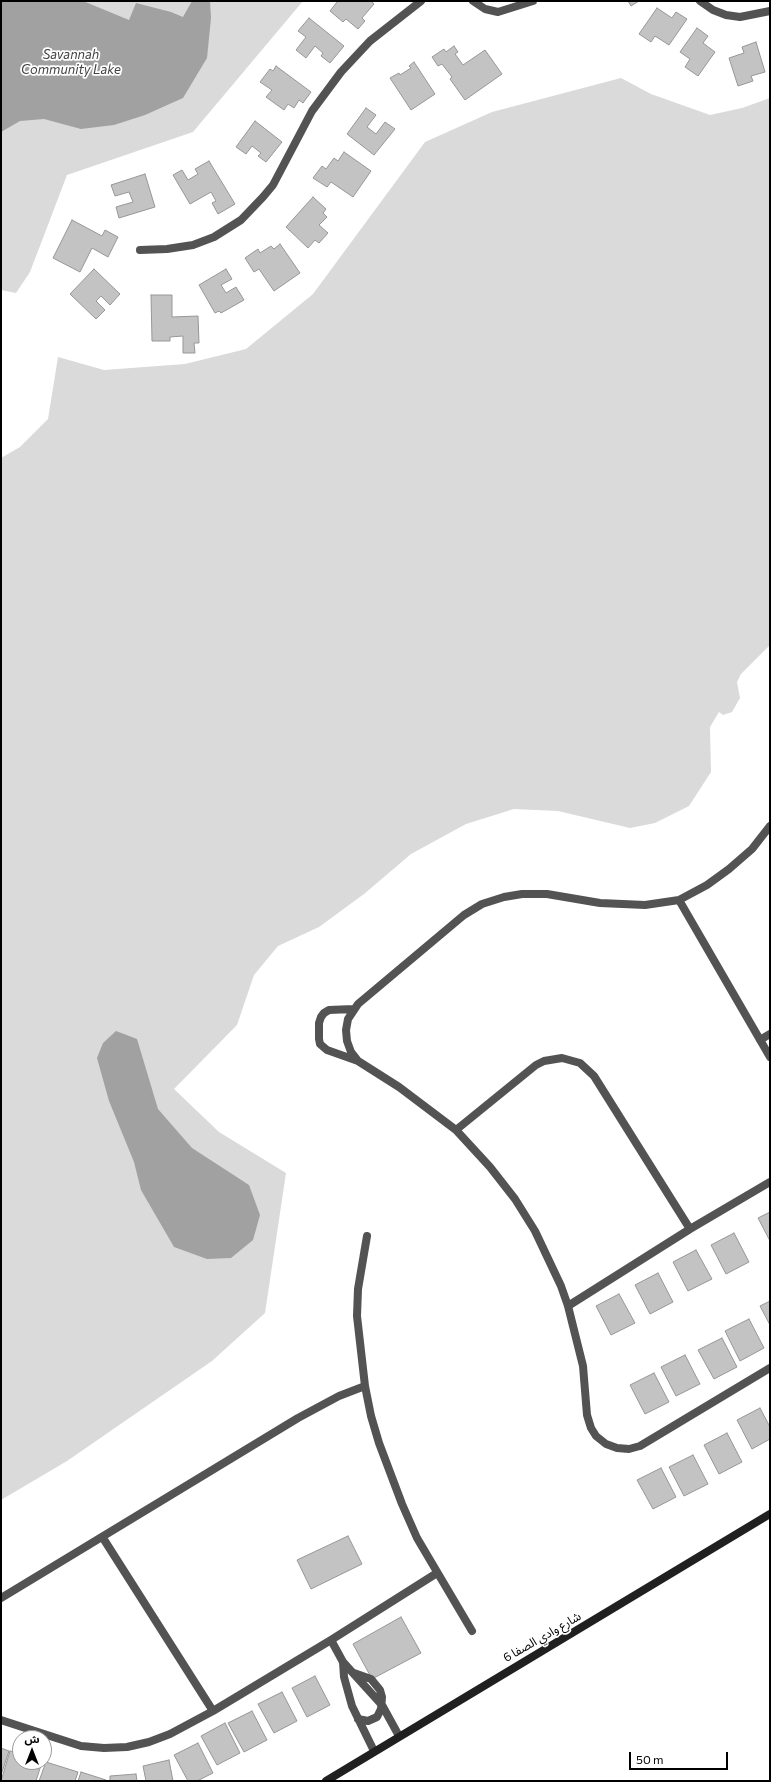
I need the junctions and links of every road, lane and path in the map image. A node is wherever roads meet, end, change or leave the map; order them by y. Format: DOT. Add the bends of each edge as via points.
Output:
graph roads {
  1 [pos="421,1"];
  2 [pos="472,1"];
  3 [pos="533,1"];
  4 [pos="700,1"];
  5 [pos="770,11"];
  6 [pos="140,250"];
  7 [pos="770,826"];
  8 [pos="679,900"];
  9 [pos="353,1009"];
  10 [pos="770,1034"];
  11 [pos="760,1040"];
  12 [pos="770,1057"];
  13 [pos="358,1060"];
  14 [pos="456,1130"];
  15 [pos="770,1182"];
  16 [pos="690,1229"];
  17 [pos="367,1236"];
  18 [pos="568,1306"];
  19 [pos="770,1368"];
  20 [pos="365,1386"];
  21 [pos="770,1514"];
  22 [pos="103,1538"];
  23 [pos="438,1573"];
  24 [pos="1,1598"];
  25 [pos="472,1631"];
  26 [pos="331,1640"];
  27 [pos="342,1662"];
  28 [pos="353,1672"];
  29 [pos="344,1677"];
  30 [pos="382,1705"];
  31 [pos="213,1711"];
  32 [pos="358,1719"];
  33 [pos="1,1720"];
  34 [pos="399,1736"];
  35 [pos="374,1751"];
  36 [pos="326,1781"];
  1 -- 6 [label="street" via="370,41 340,72 312,111 273,185 253,209 228,229 204,242 167,250"];
  2 -- 3 [label="street" via="485,9 498,12"];
  4 -- 5 [label="street" via="726,15 740,16"];
  7 -- 8 [label="street" via="752,849 729,870"];
  8 -- 9 [label="street" via="645,905 600,902 547,894 522,894 482,904 464,915"];
  8 -- 11 [label="street"];
  9 -- 13 [label="street" via="346,1030 349,1046"];
  9 -- 13 [label="street" via="335,1009 324,1013 319,1023 319,1038 320,1044 327,1050"];
  10 -- 11 [label="street"];
  11 -- 12 [label="street"];
  13 -- 14 [label="street"];
  14 -- 16 [label="street" via="536,1065 562,1058 580,1063 594,1076"];
  14 -- 18 [label="street" via="515,1199 535,1231"];
  15 -- 16 [label="street"];
  16 -- 18 [label="street"];
  17 -- 20 [label="street" via="358,1289 357,1316"];
  18 -- 19 [label="street" via="583,1366 587,1415 591,1428 606,1444 617,1448 629,1449 640,1446"];
  20 -- 22 [label="street" via="339,1396 298,1418"];
  20 -- 23 [label="street" via="379,1443 402,1504 417,1538"];
  21 -- 34 [label="main road, شارع وادي الصفا 6"];
  22 -- 24 [label="street"];
  22 -- 31 [label="street"];
  23 -- 25 [label="street"];
  23 -- 26 [label="street"];
  26 -- 27 [label="street"];
  26 -- 31 [label="street"];
  27 -- 28 [label="street"];
  27 -- 29 [label="street"];
  28 -- 29 [label="street"];
  28 -- 30 [label="street"];
  29 -- 32 [label="street"];
  30 -- 32 [label="street" via="380,1714 373,1720"];
  30 -- 34 [label="street"];
  31 -- 33 [label="street" via="149,1742 127,1747 104,1748 64,1741"];
  32 -- 35 [label="street"];
  34 -- 35 [label="main road, شارع وادي الصفا 6"];
  35 -- 36 [label="main road, شارع وادي الصفا 6"];
}
